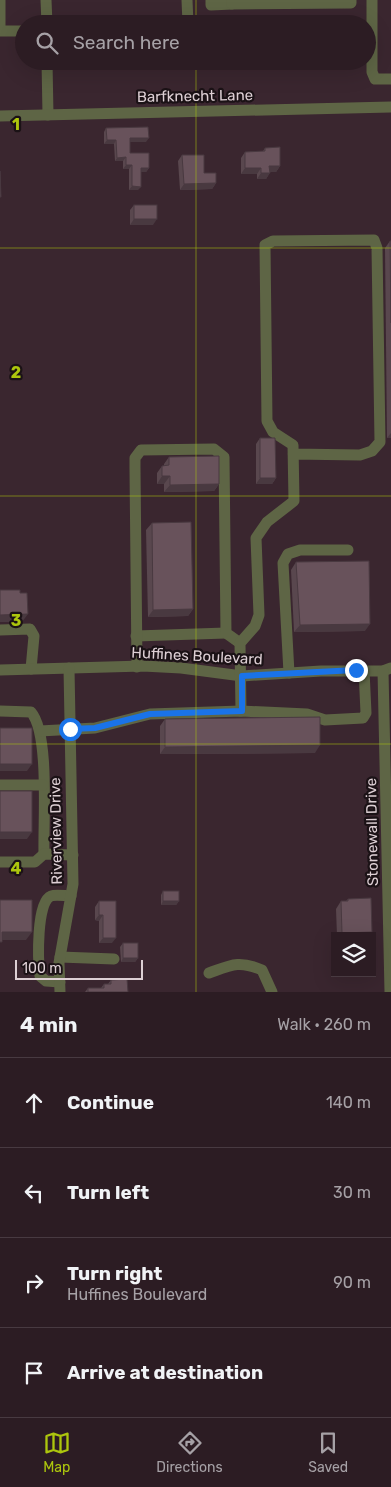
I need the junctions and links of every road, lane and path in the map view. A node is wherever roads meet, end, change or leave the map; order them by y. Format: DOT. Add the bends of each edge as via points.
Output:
graph roads {
  1 [pos="0,0"];
  2 [pos="46,0"];
  3 [pos="187,0"];
  4 [pos="211,0"];
  5 [pos="351,0"];
  6 [pos="372,0"];
  7 [pos="232,2"];
  8 [pos="47,15"];
  9 [pos="188,15"];
  10 [pos="372,15"];
  11 [pos="15,31"];
  12 [pos="47,70"];
  13 [pos="372,70"];
  14 [pos="391,79"];
  15 [pos="391,107"];
  16 [pos="48,115"];
  17 [pos="0,116"];
  18 [pos="293,454"];
  19 [pos="348,550"];
  20 [pos="0,630"];
  21 [pos="226,633"];
  22 [pos="136,636"];
  23 [pos="240,644"];
  24 [pos="137,666"];
  25 [pos="69,668"];
  26 [pos="31,669"];
  27 [pos="0,670"];
  28 [pos="364,670"];
  29 [pos="387,670"];
  30 [pos="289,673"];
  31 [pos="242,676"];
  32 [pos="242,711"];
  33 [pos="0,712"];
  34 [pos="70,729"];
  35 [pos="40,731"];
  36 [pos="43,784"];
  37 [pos="0,785"];
  38 [pos="44,854"];
  39 [pos="73,855"];
  40 [pos="0,862"];
  41 [pos="71,896"];
  42 [pos="60,957"];
  43 [pos="114,959"];
  44 [pos="209,973"];
  45 [pos="60,987"];
  46 [pos="272,992"];
  47 [pos="390,992"];
  1 -- 11 [label="street" via="0,31"];
  2 -- 8 [label="street"];
  3 -- 9 [label="street"];
  4 -- 7 [label="street" via="211,5"];
  5 -- 7 [label="street" via="351,3"];
  6 -- 10 [label="street"];
  12 -- 16 [label="street"];
  13 -- 14 [label="street" via="375,79"];
  15 -- 16 [label="street, Barfknecht Lane"];
  16 -- 17 [label="street, Barfknecht Lane"];
  18 -- 18 [label="street" via="293,445 273,432 267,421 265,245 273,241 374,240 377,248 380,442 372,451 360,455"];
  18 -- 23 [label="street" via="294,501 267,522 256,538 258,622"];
  19 -- 30 [label="street" via="300,550 288,554 283,563"];
  20 -- 26 [label="street" via="30,629 34,636"];
  21 -- 22 [label="street"];
  21 -- 22 [label="street" via="224,457 214,449 141,450 135,458"];
  21 -- 23 [label="street"];
  22 -- 24 [label="street"];
  23 -- 31 [label="street"];
  24 -- 25 [label="street, Huffines Boulevard"];
  24 -- 31 [label="street, Huffines Boulevard"];
  25 -- 26 [label="street, Huffines Boulevard"];
  25 -- 34 [label="street, Riverview Drive"];
  26 -- 27 [label="street, Huffines Boulevard"];
  28 -- 29 [label="street, Huffines Boulevard"];
  28 -- 30 [label="street, Huffines Boulevard"];
  28 -- 32 [label="street" via="367,697 363,718 325,720 307,714"];
  29 -- 47 [label="street, Stonewall Drive"];
  30 -- 31 [label="street, Huffines Boulevard"];
  31 -- 32 [label="street"];
  32 -- 34 [label="street" via="150,714 95,728"];
  33 -- 35 [label="street" via="31,712 37,718"];
  34 -- 35 [label="street"];
  34 -- 39 [label="street, Riverview Drive"];
  35 -- 36 [label="street"];
  36 -- 37 [label="street"];
  36 -- 38 [label="street"];
  38 -- 39 [label="street"];
  38 -- 40 [label="street" via="35,862"];
  39 -- 41 [label="street, Riverview Drive"];
  41 -- 42 [label="street, Riverview Drive"];
  41 -- 45 [label="street" via="52,895 42,909 40,976"];
  42 -- 43 [label="street"];
  42 -- 45 [label="street, Riverview Drive"];
  44 -- 46 [label="street" via="240,963 249,964 262,970"];
}
